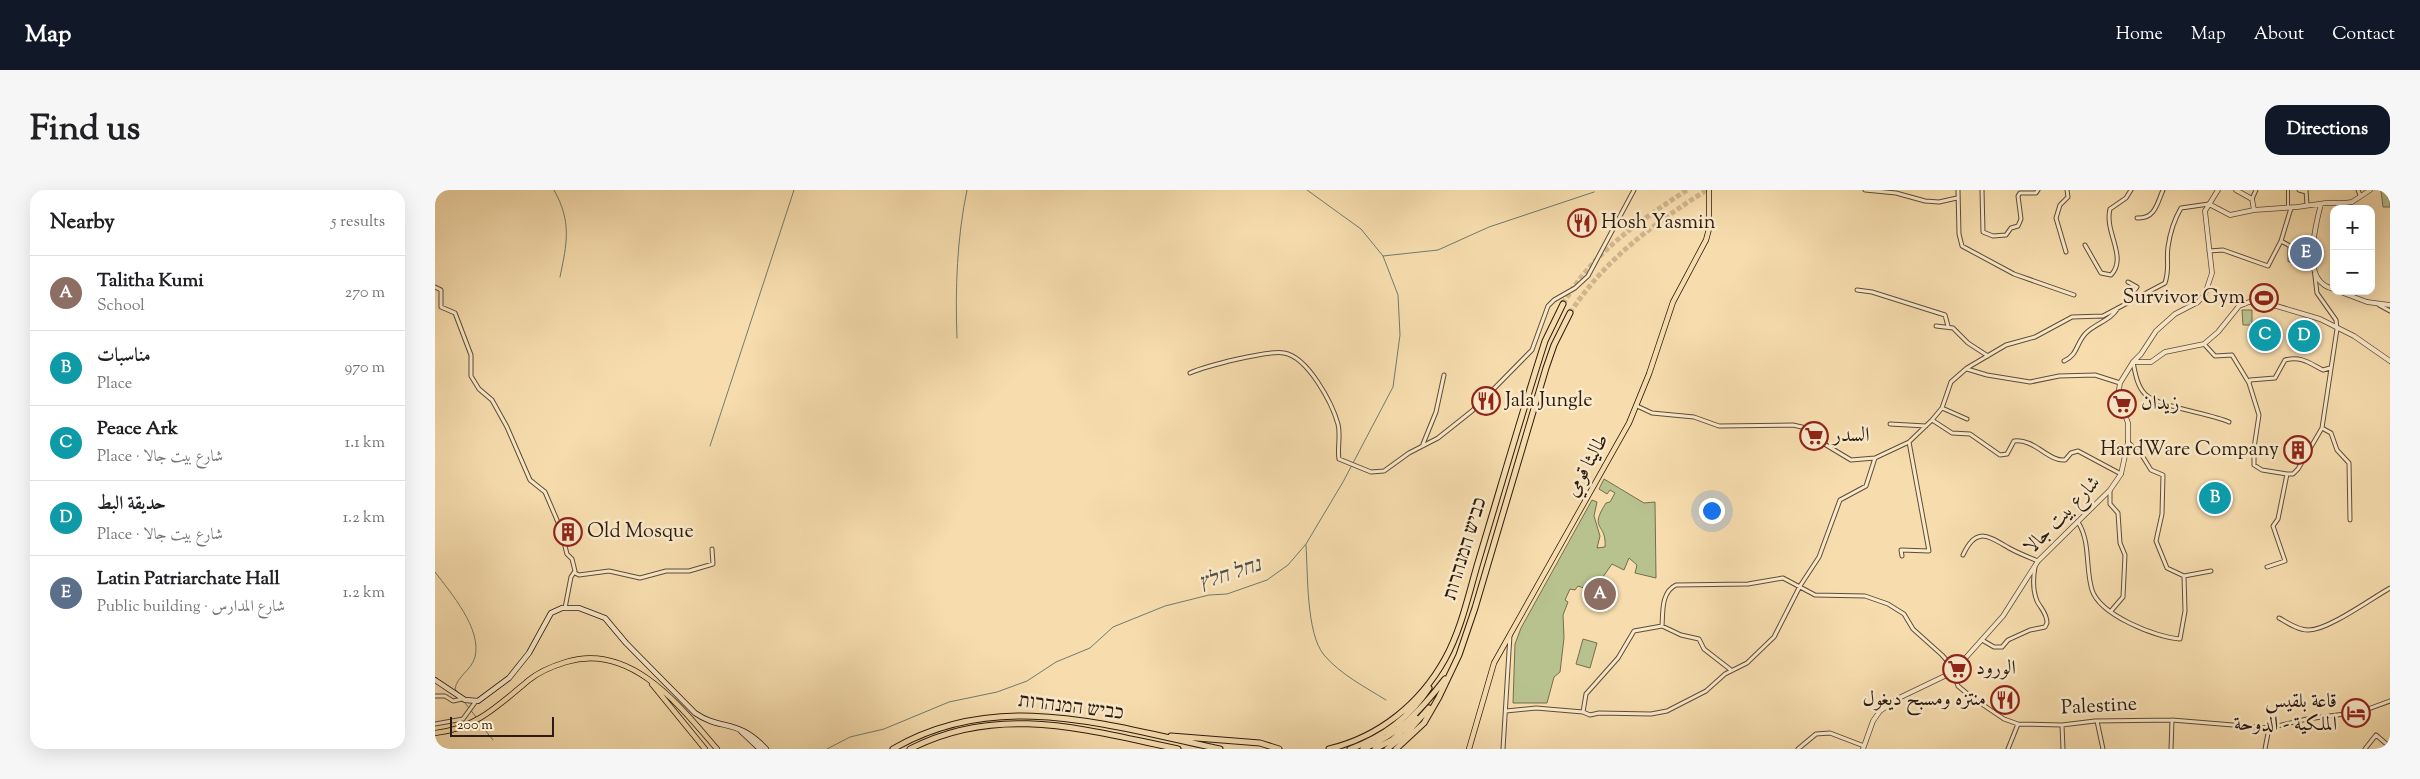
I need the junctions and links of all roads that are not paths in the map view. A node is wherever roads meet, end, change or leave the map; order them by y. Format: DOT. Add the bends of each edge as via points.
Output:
graph roads {
  1 [pos="1634,190"];
  2 [pos="1709,190"];
  3 [pos="1865,190"];
  4 [pos="1958,190"];
  5 [pos="1982,190"];
  6 [pos="2038,190"];
  7 [pos="2067,190"];
  8 [pos="2131,190"];
  9 [pos="2163,190"];
  10 [pos="2218,190"];
  11 [pos="2236,190"];
  12 [pos="2256,190"];
  13 [pos="2288,190"];
  14 [pos="2299,190"];
  15 [pos="2357,190"];
  16 [pos="2370,190"];
  17 [pos="2306,191"];
  18 [pos="2360,195"];
  19 [pos="1957,198"];
  20 [pos="2252,199"];
  21 [pos="2209,204"];
  22 [pos="2321,204"];
  23 [pos="2307,205"];
  24 [pos="2290,208"];
  25 [pos="2254,210"];
  26 [pos="2137,218"];
  27 [pos="2281,241"];
  28 [pos="2085,245"];
  29 [pos="2209,251"];
  30 [pos="2066,252"];
  31 [pos="2314,268"];
  32 [pos="2127,282"];
  33 [pos="435,287"];
  34 [pos="2330,287"];
  35 [pos="1857,290"];
  36 [pos="2074,295"];
  37 [pos="2350,295"];
  38 [pos="2131,300"];
  39 [pos="1563,304"];
  40 [pos="2379,305"];
  41 [pos="2390,305"];
  42 [pos="2118,308"];
  43 [pos="2390,312"];
  44 [pos="1570,313"];
  45 [pos="1936,326"];
  46 [pos="1948,326"];
  47 [pos="2337,329"];
  48 [pos="2203,344"];
  49 [pos="1988,356"];
  50 [pos="2064,361"];
  51 [pos="2390,361"];
  52 [pos="2133,362"];
  53 [pos="1967,368"];
  54 [pos="2331,368"];
  55 [pos="1190,373"];
  56 [pos="1444,375"];
  57 [pos="2120,383"];
  58 [pos="2249,383"];
  59 [pos="1637,406"];
  60 [pos="1942,408"];
  61 [pos="1967,419"];
  62 [pos="1932,420"];
  63 [pos="2229,422"];
  64 [pos="1890,424"];
  65 [pos="1926,426"];
  66 [pos="2321,428"];
  67 [pos="1909,442"];
  68 [pos="2128,442"];
  69 [pos="1423,445"];
  70 [pos="1875,458"];
  71 [pos="2121,474"];
  72 [pos="2287,474"];
  73 [pos="2110,490"];
  74 [pos="2350,520"];
  75 [pos="2078,522"];
  76 [pos="712,549"];
  77 [pos="1963,555"];
  78 [pos="1902,556"];
  79 [pos="2037,563"];
  80 [pos="2267,567"];
  81 [pos="2211,571"];
  82 [pos="575,573"];
  83 [pos="2183,576"];
  84 [pos="1800,586"];
  85 [pos="2390,588"];
  86 [pos="565,608"];
  87 [pos="2111,612"];
  88 [pos="2279,618"];
  89 [pos="1662,626"];
  90 [pos="1509,633"];
  91 [pos="1983,640"];
  92 [pos="1445,660"];
  93 [pos="1731,670"];
  94 [pos="1953,672"];
  95 [pos="1449,675"];
  96 [pos="648,679"];
  97 [pos="435,680"];
  98 [pos="435,696"];
  99 [pos="462,699"];
  100 [pos="476,701"];
  101 [pos="2390,701"];
  102 [pos="1506,712"];
  103 [pos="1583,712"];
  104 [pos="2172,720"];
  105 [pos="2097,721"];
  106 [pos="435,724"];
  107 [pos="2018,724"];
  108 [pos="2062,725"];
  109 [pos="734,726"];
  110 [pos="1383,727"];
  111 [pos="2269,728"];
  112 [pos="1135,731"];
  113 [pos="435,733"];
  114 [pos="1395,740"];
  115 [pos="1864,747"];
  116 [pos="2390,747"];
  117 [pos="705,749"];
  118 [pos="717,749"];
  119 [pos="760,749"];
  120 [pos="766,749"];
  121 [pos="893,749"];
  122 [pos="909,749"];
  123 [pos="1178,749"];
  124 [pos="1220,749"];
  125 [pos="1279,749"];
  126 [pos="1329,749"];
  127 [pos="1350,749"];
  128 [pos="1363,749"];
  129 [pos="1375,749"];
  130 [pos="1387,749"];
  131 [pos="1469,749"];
  132 [pos="1503,749"];
  133 [pos="1797,749"];
  134 [pos="2008,749"];
  135 [pos="2063,749"];
  136 [pos="2103,749"];
  137 [pos="2171,749"];
  138 [pos="2265,749"];
  139 [pos="2365,749"];
  1 -- 69 [label="street" via="1588,276 1546,309 1530,352 1473,411 1438,438"];
  2 -- 59 [label="main road, طاليثا قومي" via="1706,240 1673,302"];
  3 -- 19 [label="street" via="1896,193 1925,201"];
  4 -- 19 [label="street"];
  5 -- 6 [label="street" via="1983,232 1993,236 2006,235 2011,228 2018,226 2021,219 2018,196"];
  7 -- 30 [label="street" via="2068,197 2056,218"];
  8 -- 28 [label="street" via="2108,214 2109,230 2118,256 2114,273 2101,273"];
  9 -- 26 [label="street" via="2153,213"];
  10 -- 21 [label="street"];
  11 -- 20 [label="street"];
  12 -- 20 [label="street"];
  13 -- 24 [label="street"];
  14 -- 17 [label="street"];
  15 -- 18 [label="street"];
  16 -- 18 [label="street"];
  17 -- 23 [label="street"];
  18 -- 22 [label="street" via="2352,202"];
  19 -- 36 [label="street" via="1959,234 1965,248 2013,274"];
  20 -- 25 [label="street"];
  21 -- 25 [label="street" via="2230,214"];
  21 -- 29 [label="street" via="2205,211"];
  21 -- 38 [label="street" via="2181,208 2167,248 2169,270 2165,283"];
  22 -- 23 [label="street"];
  22 -- 31 [label="street" via="2315,229"];
  23 -- 24 [label="street"];
  24 -- 25 [label="street"];
  24 -- 27 [label="street"];
  27 -- 29 [label="street" via="2268,266 2223,250"];
  27 -- 31 [label="street" via="2290,246 2290,260"];
  29 -- 52 [label="street" via="2212,273 2205,294 2198,302 2169,319"];
  31 -- 34 [label="street" via="2321,284"];
  31 -- 47 [label="street" via="2317,293 2336,320"];
  32 -- 38 [label="street" via="2137,287 2130,296"];
  33 -- 82 [label="street" via="441,290 441,307 455,313 471,355 474,382 492,400 530,480 545,492"];
  35 -- 46 [label="street" via="1945,314"];
  37 -- 40 [label="street"];
  38 -- 42 [label="street"];
  39 -- 92 [label="highway, כביש המנהרות" via="1545,341 1464,611"];
  40 -- 41 [label="street"];
  40 -- 43 [label="street"];
  42 -- 49 [label="street" via="2103,316 2071,317 2035,337 2006,345"];
  42 -- 50 [label="street" via="2109,319 2085,334 2076,353"];
  44 -- 95 [label="highway, כביש המנהרות" via="1546,368 1475,608"];
  45 -- 46 [label="street"];
  46 -- 49 [label="street"];
  47 -- 48 [label="street" via="2299,312 2249,302 2239,306 2218,332"];
  47 -- 51 [label="street" via="2354,336"];
  47 -- 54 [label="street"];
  48 -- 52 [label="street" via="2165,352 2151,362"];
  48 -- 58 [label="street" via="2215,356 2231,354"];
  49 -- 53 [label="street"];
  52 -- 57 [label="street"];
  52 -- 63 [label="street" via="2146,396"];
  53 -- 57 [label="street" via="2030,382 2059,376 2095,375"];
  53 -- 60 [label="street" via="1951,382"];
  54 -- 58 [label="street" via="2323,370 2297,357 2285,360 2275,378 2250,380"];
  54 -- 66 [label="street"];
  55 -- 69 [label="street" via="1230,360 1284,353 1310,371 1323,390 1338,425 1339,459 1379,473"];
  56 -- 69 [label="street" via="1436,412"];
  57 -- 68 [label="street, شارع بيت جالا" via="2118,396 2128,423"];
  58 -- 72 [label="street" via="2259,416 2255,465 2262,470"];
  59 -- 70 [label="street" via="1651,413 1694,417 1719,426 1793,425 1806,428 1821,442 1851,460"];
  59 -- 90 [label="main road, طاليثا قومي" via="1593,491"];
  60 -- 61 [label="street"];
  60 -- 62 [label="street"];
  62 -- 65 [label="street"];
  62 -- 71 [label="street" via="1952,433 1970,434 2001,455 2007,454 2014,441 2019,440 2060,460 2078,451"];
  64 -- 65 [label="street"];
  65 -- 67 [label="street"];
  66 -- 72 [label="street" via="2299,469"];
  66 -- 74 [label="street" via="2331,433 2337,450 2349,463"];
  67 -- 70 [label="street"];
  67 -- 78 [label="street" via="1929,551 1901,550"];
  68 -- 71 [label="street, شارع بيت جالا"];
  68 -- 83 [label="street" via="2151,470 2163,475 2163,514 2157,546 2167,568"];
  70 -- 84 [label="street" via="1866,486 1840,500 1819,557"];
  71 -- 73 [label="street, شارع بيت جالا"];
  72 -- 80 [label="street" via="2278,519 2273,526 2285,561"];
  73 -- 75 [label="street, شارع بيت جالا"];
  73 -- 87 [label="street" via="2110,504 2118,512 2120,543 2125,555 2125,592"];
  75 -- 79 [label="street, شارع بيت جالا"];
  75 -- 87 [label="street" via="2087,538 2092,590"];
  76 -- 82 [label="street" via="713,564 689,571 666,571 640,578 609,571"];
  77 -- 79 [label="street" via="1974,538 1982,535 1994,538"];
  79 -- 91 [label="street, شارع بيت جالا" via="2003,616"];
  79 -- 91 [label="street" via="2035,592 2045,612 2045,627 2008,640 2002,647"];
  81 -- 83 [label="street"];
  82 -- 86 [label="street"];
  83 -- 87 [label="street" via="2185,611 2180,639 2154,634"];
  84 -- 89 [label="street, Palestine" via="1783,578 1748,584 1676,585 1671,587 1665,598"];
  84 -- 93 [label="street" via="1774,637 1747,663"];
  84 -- 94 [label="street, Palestine" via="1815,595 1865,596 1888,604 1904,614 1913,629 1942,655"];
  85 -- 88 [label="street" via="2313,630 2300,629"];
  86 -- 100 [label="main road" via="551,613 529,653 509,678 491,694"];
  86 -- 109 [label="main road" via="579,608 605,618 695,712 708,720"];
  89 -- 93 [label="street" via="1699,639 1704,649"];
  89 -- 103 [label="street" via="1635,631 1618,658 1586,694"];
  90 -- 102 [label="street"];
  90 -- 131 [label="main road, طاليثا قومي" via="1494,663"];
  91 -- 94 [label="street, شارع بيت جالا"];
  92 -- 110 [label="highway, כביש המנהרות" via="1415,700"];
  92 -- 114 [label="highway" via="1419,704 1404,720"];
  93 -- 103 [label="street" via="1706,690 1658,713 1589,715"];
  94 -- 107 [label="street, Palestine" via="1959,686 1970,696 2004,719"];
  94 -- 115 [label="street" via="1880,711"];
  95 -- 114 [label="highway"];
  95 -- 114 [label="highway" via="1422,718"];
  96 -- 113 [label="main road" via="614,661 593,658 571,660 537,674 481,719 467,726"];
  96 -- 117 [label="main road"];
  96 -- 118 [label="main road" via="663,690"];
  97 -- 99 [label="main road"];
  98 -- 99 [label="street" via="445,696 453,701"];
  99 -- 100 [label="main road"];
  100 -- 106 [label="street" via="463,718"];
  101 -- 111 [label="street, Palestine" via="2360,712"];
  102 -- 103 [label="street" via="1537,708"];
  102 -- 132 [label="street"];
  104 -- 105 [label="street, Palestine"];
  104 -- 111 [label="street, Palestine"];
  104 -- 137 [label="street"];
  105 -- 108 [label="street, Palestine"];
  105 -- 136 [label="street"];
  107 -- 108 [label="street, Palestine"];
  107 -- 134 [label="street"];
  108 -- 135 [label="street"];
  109 -- 119 [label="main road"];
  109 -- 120 [label="main road" via="752,734"];
  110 -- 114 [label="highway"];
  110 -- 126 [label="highway, כביש המנהרות" via="1353,742"];
  111 -- 138 [label="street"];
  112 -- 121 [label="highway, כביש המנהרות" via="1057,718 998,716 939,727"];
  112 -- 124 [label="highway, כביש המנהרות"];
  112 -- 125 [label="highway" via="1260,743"];
  114 -- 127 [label="highway"];
  114 -- 128 [label="highway"];
  114 -- 129 [label="highway"];
  114 -- 130 [label="highway"];
  115 -- 133 [label="street" via="1830,733 1816,734"];
  116 -- 139 [label="street" via="2376,735"];
  122 -- 123 [label="highway, כביש המנהרות" via="955,730 1017,723 1085,730"];
}
